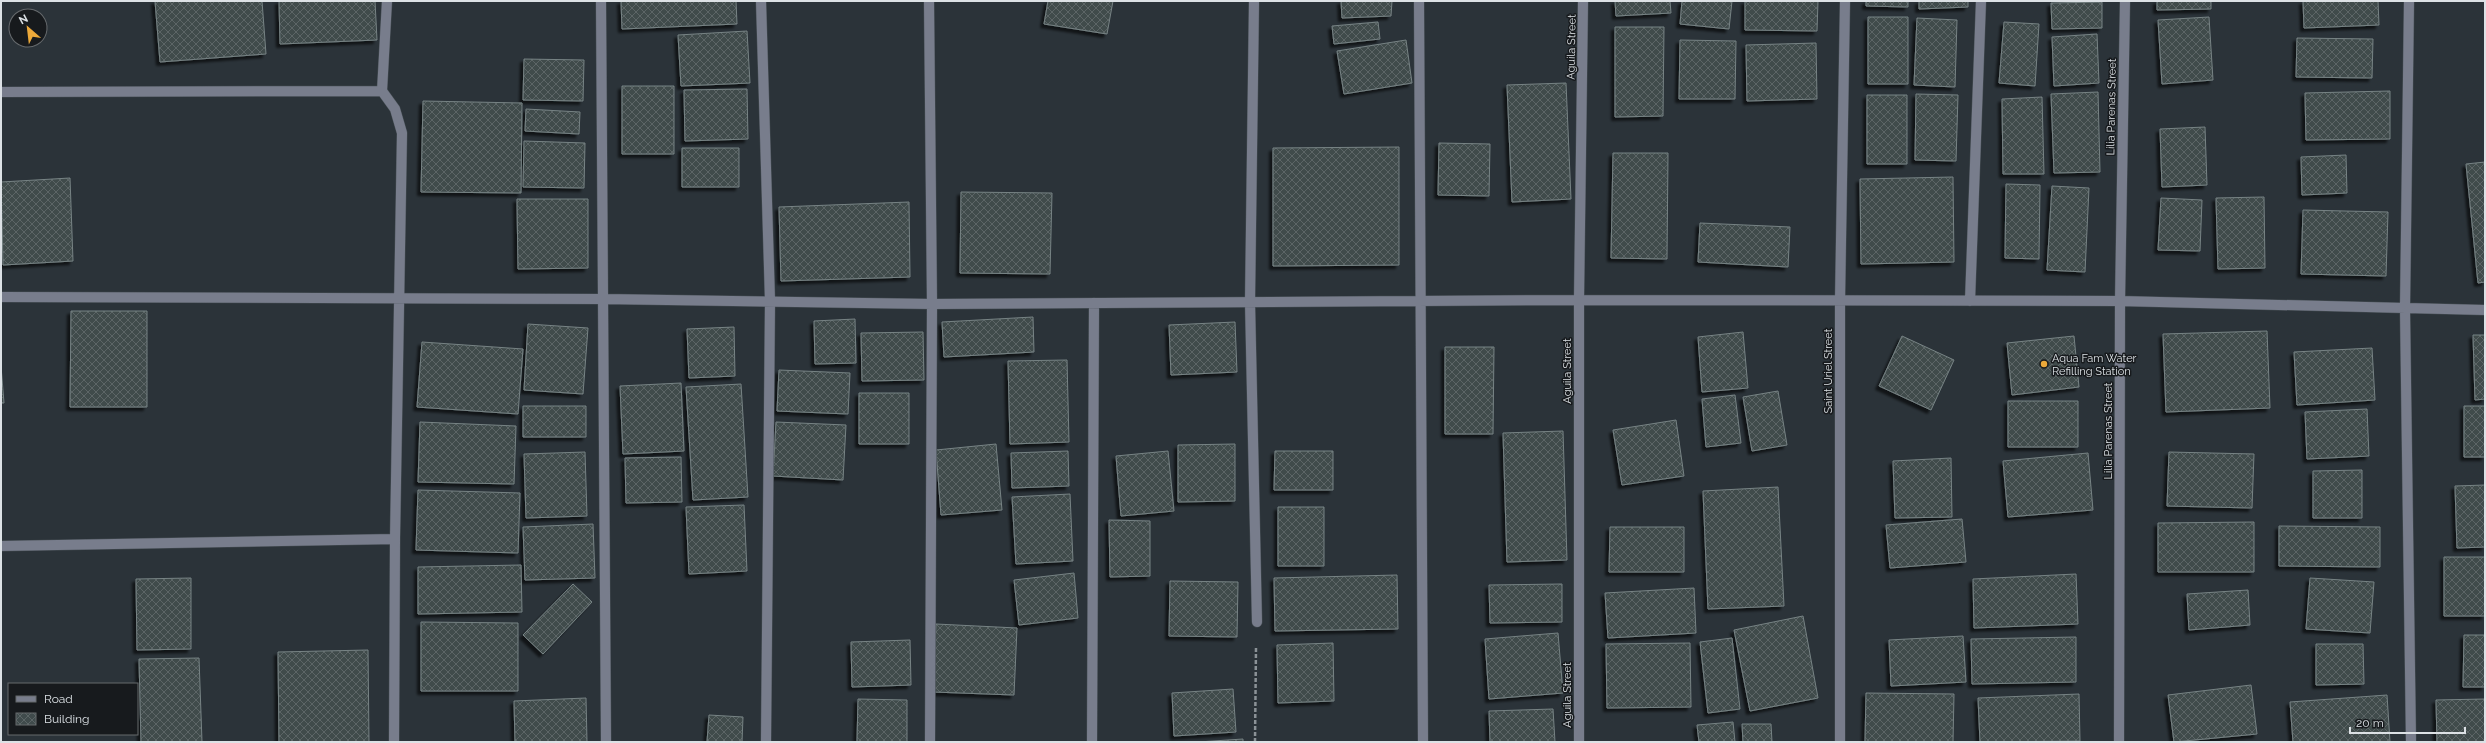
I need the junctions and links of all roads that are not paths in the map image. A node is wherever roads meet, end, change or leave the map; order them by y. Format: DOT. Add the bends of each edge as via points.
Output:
graph roads {
  1 [pos="387,1"];
  2 [pos="601,1"];
  3 [pos="761,1"];
  4 [pos="929,1"];
  5 [pos="1254,1"];
  6 [pos="1419,1"];
  7 [pos="1583,1"];
  8 [pos="1845,1"];
  9 [pos="1981,1"];
  10 [pos="2125,1"];
  11 [pos="2409,1"];
  12 [pos="382,91"];
  13 [pos="1,92"];
  14 [pos="1,297"];
  15 [pos="398,298"];
  16 [pos="603,299"];
  17 [pos="1580,300"];
  18 [pos="2120,300"];
  19 [pos="770,301"];
  20 [pos="1840,301"];
  21 [pos="1970,301"];
  22 [pos="1250,302"];
  23 [pos="1419,302"];
  24 [pos="1094,303"];
  25 [pos="932,304"];
  26 [pos="2405,309"];
  27 [pos="2485,310"];
  28 [pos="395,539"];
  29 [pos="1,546"];
  30 [pos="1257,622"];
  31 [pos="394,742"];
  32 [pos="606,742"];
  33 [pos="766,742"];
  34 [pos="930,742"];
  35 [pos="1092,742"];
  36 [pos="1423,742"];
  37 [pos="1579,742"];
  38 [pos="1840,742"];
  39 [pos="2119,742"];
  40 [pos="2411,742"];
  1 -- 12 [label="street"];
  2 -- 16 [label="street"];
  3 -- 19 [label="street"];
  4 -- 25 [label="street"];
  5 -- 22 [label="street"];
  6 -- 23 [label="street"];
  7 -- 17 [label="street, Aguila Street"];
  8 -- 20 [label="street, Saint Uriel Street"];
  9 -- 21 [label="street"];
  10 -- 18 [label="street, Lilia Parenas Street"];
  11 -- 26 [label="street"];
  12 -- 13 [label="street"];
  12 -- 15 [label="street" via="395,109 402,133"];
  14 -- 15 [label="street"];
  15 -- 16 [label="street"];
  15 -- 28 [label="street"];
  16 -- 19 [label="street"];
  16 -- 32 [label="street"];
  17 -- 20 [label="street"];
  17 -- 23 [label="street"];
  17 -- 37 [label="street, Aguila Street"];
  18 -- 21 [label="street"];
  18 -- 26 [label="street"];
  18 -- 39 [label="street, Lilia Parenas Street"];
  19 -- 25 [label="street"];
  19 -- 33 [label="street"];
  20 -- 21 [label="street"];
  20 -- 38 [label="street, Saint Uriel Street"];
  22 -- 23 [label="street"];
  22 -- 24 [label="street"];
  22 -- 30 [label="street"];
  23 -- 36 [label="street"];
  24 -- 25 [label="street"];
  24 -- 35 [label="street"];
  25 -- 34 [label="street"];
  26 -- 27 [label="street"];
  26 -- 40 [label="street"];
  28 -- 29 [label="street"];
  28 -- 31 [label="street"];
}
